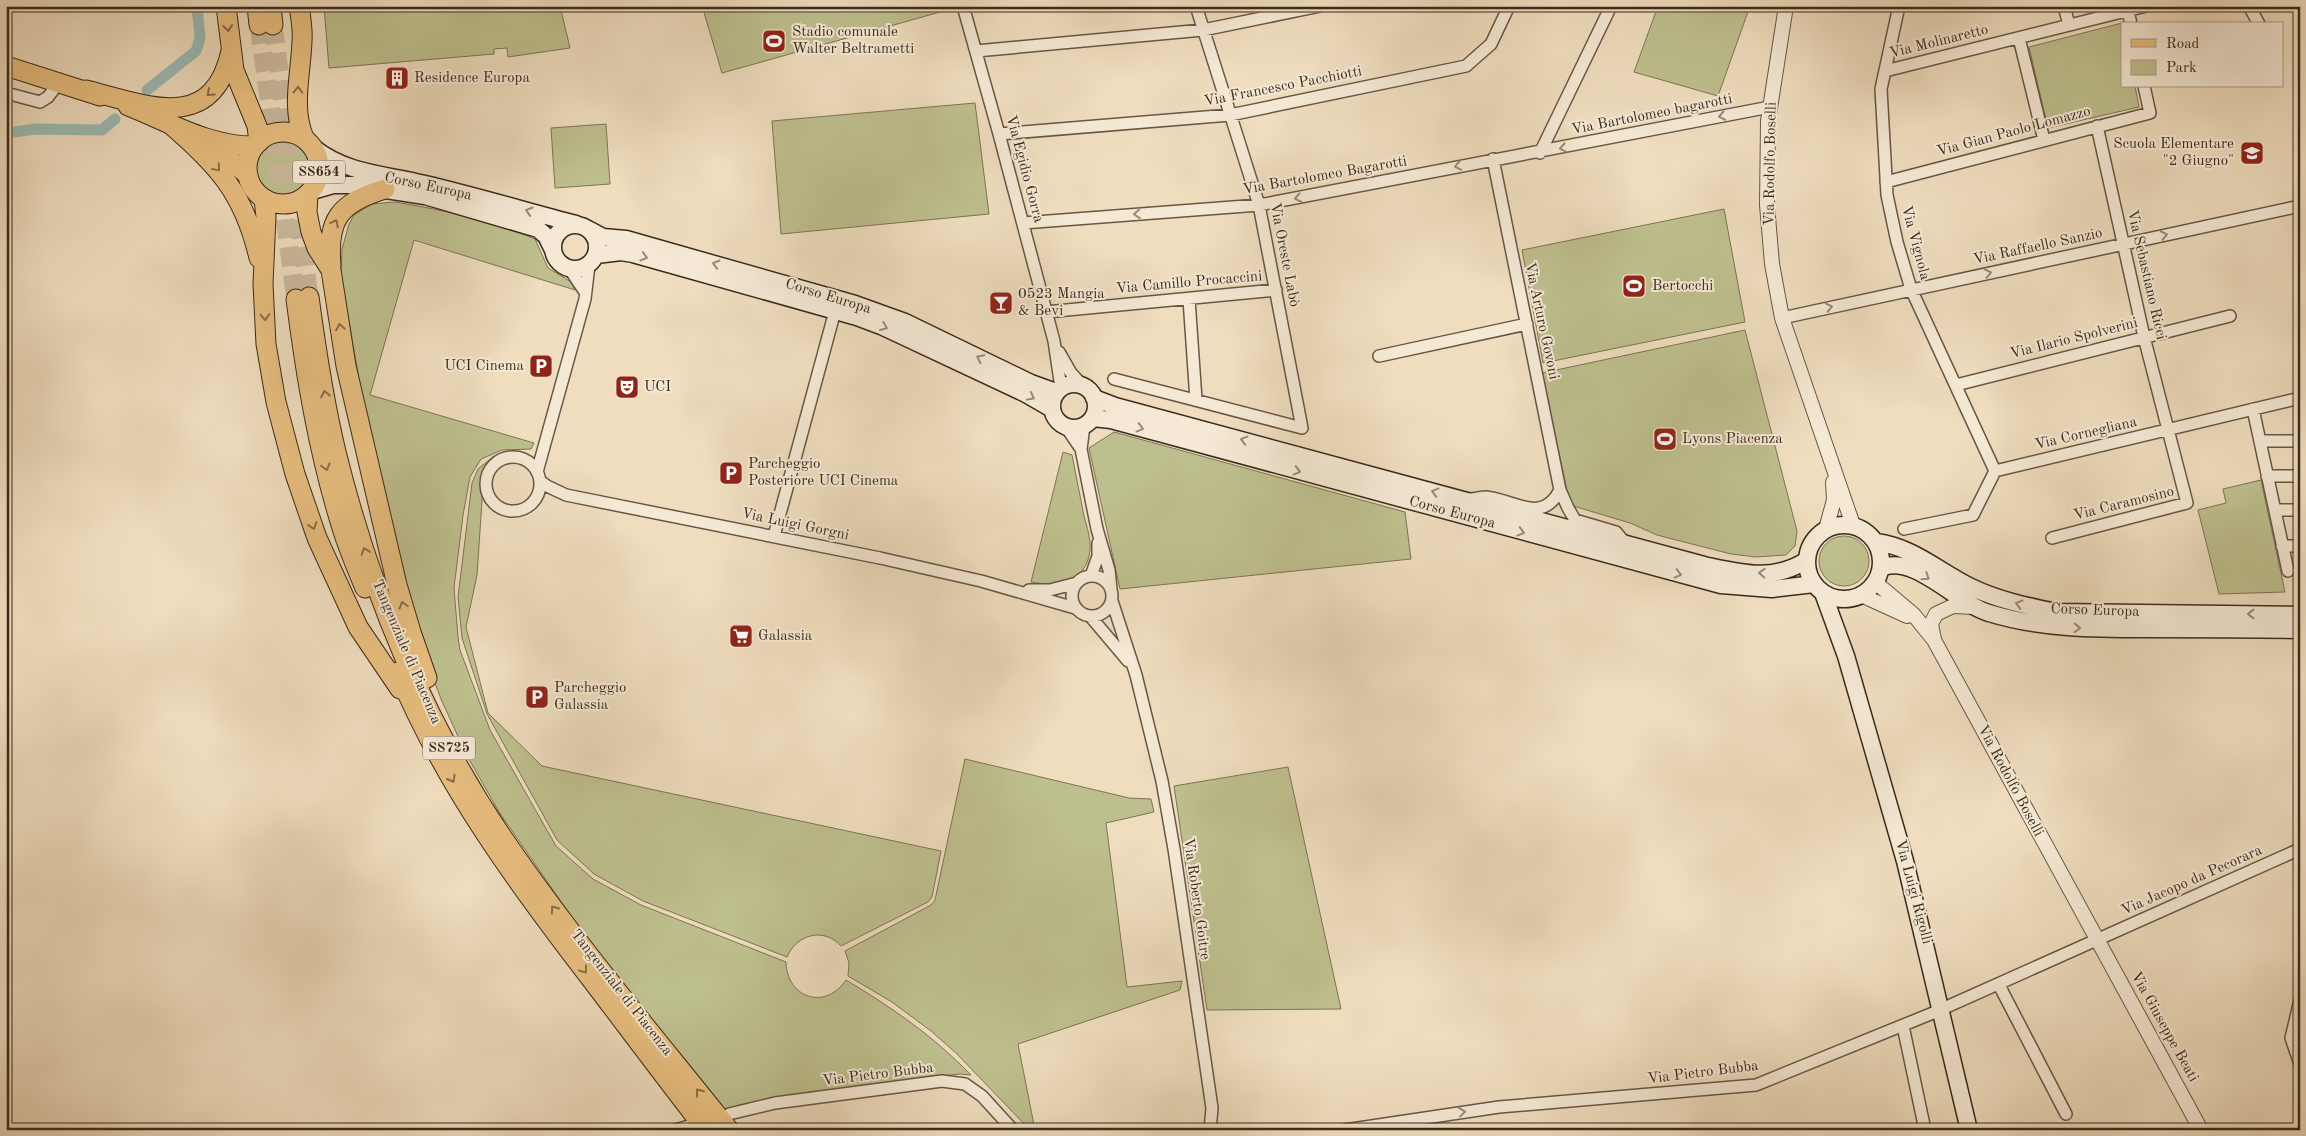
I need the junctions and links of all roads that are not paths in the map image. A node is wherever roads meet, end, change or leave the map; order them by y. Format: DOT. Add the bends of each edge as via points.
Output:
graph roads {
  1 [pos="226,6"];
  2 [pos="257,6"];
  3 [pos="271,6"];
  4 [pos="299,6"];
  5 [pos="963,6"];
  6 [pos="1196,6"];
  7 [pos="1320,6"];
  8 [pos="1509,6"];
  9 [pos="1611,6"];
  10 [pos="1786,6"];
  11 [pos="1899,6"];
  12 [pos="2064,6"];
  13 [pos="2146,6"];
  14 [pos="2249,6"];
  15 [pos="2128,11"];
  16 [pos="2130,22"];
  17 [pos="2258,22"];
  18 [pos="2069,25"];
  19 [pos="1203,30"];
  20 [pos="2019,38"];
  21 [pos="231,51"];
  22 [pos="976,51"];
  23 [pos="6,66"];
  24 [pos="1885,71"];
  25 [pos="60,81"];
  26 [pos="2144,88"];
  27 [pos="86,90"];
  28 [pos="6,93"];
  29 [pos="1770,107"];
  30 [pos="1230,115"];
  31 [pos="169,123"];
  32 [pos="2097,126"];
  33 [pos="999,134"];
  34 [pos="198,136"];
  35 [pos="2044,140"];
  36 [pos="309,143"];
  37 [pos="257,144"];
  38 [pos="1540,152"];
  39 [pos="1492,160"];
  40 [pos="248,175"];
  41 [pos="1886,182"];
  42 [pos="385,190"];
  43 [pos="310,193"];
  44 [pos="264,199"];
  45 [pos="1259,205"];
  46 [pos="2300,206"];
  47 [pos="1023,223"];
  48 [pos="583,227"];
  49 [pos="2123,244"];
  50 [pos="553,250"];
  51 [pos="592,260"];
  52 [pos="569,268"];
  53 [pos="331,270"];
  54 [pos="263,284"];
  55 [pos="1911,289"];
  56 [pos="1276,290"];
  57 [pos="585,292"];
  58 [pos="1189,299"];
  59 [pos="835,312"];
  60 [pos="1046,312"];
  61 [pos="2230,316"];
  62 [pos="1782,318"];
  63 [pos="1527,324"];
  64 [pos="2144,337"];
  65 [pos="1054,341"];
  66 [pos="1379,356"];
  67 [pos="1114,379"];
  68 [pos="1956,385"];
  69 [pos="1059,390"];
  70 [pos="1089,392"];
  71 [pos="2300,398"];
  72 [pos="1196,400"];
  73 [pos="1052,409"];
  74 [pos="2252,409"];
  75 [pos="1088,422"];
  76 [pos="1066,427"];
  77 [pos="2168,430"];
  78 [pos="2300,441"];
  79 [pos="2260,442"];
  80 [pos="544,447"];
  81 [pos="1081,450"];
  82 [pos="526,460"];
  83 [pos="1831,464"];
  84 [pos="1996,471"];
  85 [pos="539,476"];
  86 [pos="2267,476"];
  87 [pos="2300,476"];
  88 [pos="1560,490"];
  89 [pos="566,495"];
  90 [pos="536,499"];
  91 [pos="1464,500"];
  92 [pos="2275,510"];
  93 [pos="2300,510"];
  94 [pos="1853,525"];
  95 [pos="1097,529"];
  96 [pos="1826,529"];
  97 [pos="1904,529"];
  98 [pos="774,536"];
  99 [pos="2052,538"];
  100 [pos="1876,542"];
  101 [pos="1626,544"];
  102 [pos="2282,546"];
  103 [pos="2300,546"];
  104 [pos="1807,560"];
  105 [pos="2288,571"];
  106 [pos="1878,575"];
  107 [pos="1090,576"];
  108 [pos="1076,583"];
  109 [pos="1819,588"];
  110 [pos="1017,590"];
  111 [pos="1111,595"];
  112 [pos="1854,597"];
  113 [pos="1973,606"];
  114 [pos="1075,608"];
  115 [pos="2300,615"];
  116 [pos="1090,616"];
  117 [pos="1920,623"];
  118 [pos="2300,630"];
  119 [pos="1934,640"];
  120 [pos="1846,656"];
  121 [pos="1136,675"];
  122 [pos="414,709"];
  123 [pos="477,797"];
  124 [pos="2300,849"];
  125 [pos="2098,940"];
  126 [pos="1999,985"];
  127 [pos="2300,1000"];
  128 [pos="1942,1009"];
  129 [pos="1903,1026"];
  130 [pos="2300,1064"];
  131 [pos="2066,1114"];
  132 [pos="729,1122"];
  133 [pos="700,1127"];
  134 [pos="2199,1129"];
  135 [pos="675,1130"];
  136 [pos="1013,1130"];
  137 [pos="1210,1130"];
  138 [pos="1345,1130"];
  139 [pos="1925,1130"];
  140 [pos="1969,1130"];
  1 -- 21 [label="main road, one-way"];
  2 -- 3 [label="main road" via="266,25"];
  36 -- 4 [label="main road, one-way" via="298,119 302,39"];
  5 -- 22 [label="street, Via Egidio Gorra"];
  6 -- 19 [label="street, Via Oreste Labò"];
  7 -- 19 [label="street"];
  8 -- 30 [label="street, Via Francesco Pacchiotti" via="1491,44 1466,66"];
  9 -- 38 [label="street"];
  10 -- 29 [label="street, Via Rodolfo Boselli"];
  11 -- 24 [label="street, Via Vignola"];
  12 -- 18 [label="street"];
  13 -- 15 [label="street, Via Molinaretto"];
  14 -- 17 [label="street"];
  15 -- 16 [label="street"];
  15 -- 18 [label="street, Via Molinaretto"];
  18 -- 20 [label="street, Via Molinaretto"];
  19 -- 22 [label="street"];
  19 -- 30 [label="street, Via Oreste Labò"];
  20 -- 24 [label="street, Via Molinaretto"];
  20 -- 35 [label="street"];
  21 -- 27 [label="main road, one-way" via="225,75 214,90 187,106 166,108"];
  21 -- 37 [label="main road" via="234,70 257,126"];
  22 -- 33 [label="street, Via Egidio Gorra"];
  23 -- 25 [label="main road, SS654"];
  24 -- 41 [label="street, Via Vignola" via="1881,89"];
  25 -- 27 [label="main road, SS654"];
  25 -- 28 [label="street" via="48,98 40,102"];
  26 -- 32 [label="street, Via Gian Paolo Lomazzo" via="2150,113"];
  27 -- 31 [label="main road, SS654"];
  29 -- 38 [label="street, Via Bartolomeo bagarotti, one-way"];
  29 -- 62 [label="street, Via Rodolfo Boselli" via="1767,205 1772,264"];
  30 -- 33 [label="street, Via Francesco Pacchiotti"];
  30 -- 45 [label="street, Via Oreste Labò"];
  31 -- 34 [label="main road, SS654"];
  31 -- 54 [label="main road, one-way" via="210,160 232,187 245,210 254,237"];
  32 -- 35 [label="street, Via Gian Paolo Lomazzo"];
  32 -- 49 [label="street, Via Sebastiano Ricci"];
  33 -- 47 [label="street, Via Egidio Gorra"];
  34 -- 37 [label="main road, SS654" via="235,145"];
  34 -- 40 [label="main road, SS654"];
  35 -- 41 [label="street, Via Gian Paolo Lomazzo"];
  36 -- 37 [label="main road, SS654" via="293,133 281,132 269,135"];
  36 -- 43 [label="main road, SS654" via="320,165"];
  48 -- 36 [label="main road, Corso Europa / SS654, one-way" via="422,183 354,170 334,162"];
  37 -- 40 [label="main road" via="248,160"];
  38 -- 39 [label="street, Via Bartolomeo Bagarotti"];
  39 -- 45 [label="street, Via Bartolomeo Bagarotti, one-way"];
  39 -- 63 [label="street, Via Arturo Govoni"];
  40 -- 44 [label="main road, SS654"];
  41 -- 55 [label="street, Via Vignola" via="1897,242"];
  42 -- 43 [label="main road, SS654" via="343,184"];
  42 -- 50 [label="main road, Corso Europa / SS654" via="445,201 531,226 546,236"];
  53 -- 42 [label="main road, one-way" via="329,244 335,221 346,206"];
  43 -- 44 [label="main road, SS654" via="298,202 286,204 274,204"];
  43 -- 53 [label="main road" via="307,212 311,232"];
  44 -- 54 [label="main road"];
  45 -- 47 [label="street, Via Bartolomeo Bagarotti, one-way"];
  45 -- 56 [label="street, Via Oreste Labò"];
  49 -- 46 [label="street, Via Raffaello Sanzio, one-way"];
  47 -- 60 [label="street, Via Egidio Gorra"];
  48 -- 50 [label="main road" via="570,225 559,232"];
  48 -- 51 [label="main road" via="597,242"];
  69 -- 48 [label="main road, Corso Europa, one-way" via="1032,383 905,322 855,304 626,239 603,237"];
  55 -- 49 [label="street, Via Raffaello Sanzio, one-way"];
  49 -- 64 [label="street, Via Sebastiano Ricci"];
  50 -- 52 [label="main road" via="558,262"];
  51 -- 52 [label="main road" via="576,269"];
  51 -- 57 [label="street"];
  51 -- 59 [label="main road, Corso Europa, one-way" via="612,252 632,254"];
  52 -- 57 [label="street"];
  123 -- 53 [label="main road, one-way" via="411,632 346,366"];
  54 -- 122 [label="main road, one-way" via="266,344 276,402 295,474 317,538 358,627"];
  62 -- 55 [label="street, Via Raffaello Sanzio, one-way"];
  55 -- 68 [label="street, Via Vignola"];
  56 -- 58 [label="street, Via Camillo Procaccini"];
  56 -- 72 [label="street, Via Oreste Labò" via="1302,428"];
  57 -- 80 [label="street"];
  58 -- 60 [label="street, Via Camillo Procaccini"];
  58 -- 72 [label="street"];
  59 -- 73 [label="main road, Corso Europa, one-way" via="881,326"];
  59 -- 98 [label="street"];
  60 -- 65 [label="street, Via Egidio Gorra"];
  61 -- 64 [label="street, Via Ilario Spolverini"];
  62 -- 83 [label="street, Via Rodolfo Boselli"];
  63 -- 66 [label="street"];
  63 -- 88 [label="street, Via Arturo Govoni"];
  64 -- 68 [label="street, Via Ilario Spolverini"];
  64 -- 77 [label="street, Via Sebastiano Ricci"];
  65 -- 69 [label="street, Via Egidio Gorra"];
  65 -- 70 [label="street, Via Egidio Gorra" via="1071,373"];
  67 -- 72 [label="street"];
  68 -- 84 [label="street, Via Vignola"];
  69 -- 70 [label="main road, Corso Europa" via="1072,384"];
  69 -- 73 [label="main road"];
  70 -- 75 [label="main road" via="1095,411"];
  91 -- 70 [label="main road, Corso Europa, one-way" via="1115,406"];
  71 -- 74 [label="street, Via Cornegliana"];
  73 -- 76 [label="main road, Corso Europa" via="1056,420"];
  74 -- 77 [label="street, Via Cornegliana"];
  74 -- 79 [label="street"];
  75 -- 76 [label="main road, Corso Europa" via="1075,428"];
  75 -- 81 [label="street, Via Roberto Goitre"];
  75 -- 109 [label="main road, Corso Europa, one-way" via="1111,420 1721,585 1772,590"];
  76 -- 81 [label="street, Via Roberto Goitre"];
  77 -- 84 [label="street, Via Cornegliana"];
  77 -- 99 [label="street, Via Caramosino" via="2187,503"];
  78 -- 79 [label="street"];
  79 -- 86 [label="street"];
  80 -- 82 [label="street"];
  80 -- 85 [label="street"];
  81 -- 95 [label="street, Via Roberto Goitre"];
  82 -- 85 [label="street"];
  82 -- 90 [label="street" via="509,456 494,464 489,470 486,487 494,504 511,511 521,510"];
  83 -- 94 [label="street, Via Rodolfo Boselli"];
  83 -- 96 [label="street, Via Rodolfo Boselli" via="1834,500"];
  84 -- 97 [label="street" via="1973,515"];
  85 -- 89 [label="street, Via Luigi Gorgni" via="546,486"];
  85 -- 90 [label="street"];
  86 -- 87 [label="street"];
  86 -- 92 [label="street"];
  88 -- 91 [label="street" via="1553,501 1539,509 1486,497"];
  88 -- 101 [label="street, Via Arturo Govoni" via="1575,520 1616,532"];
  89 -- 90 [label="street, Via Luigi Gorgni"];
  89 -- 98 [label="street, Via Luigi Gorgni"];
  91 -- 101 [label="main road, Corso Europa"];
  92 -- 93 [label="street"];
  92 -- 102 [label="street"];
  94 -- 96 [label="main road" via="1835,525"];
  94 -- 100 [label="main road"];
  95 -- 107 [label="street, Via Roberto Goitre" via="1098,556"];
  95 -- 111 [label="street, Via Roberto Goitre" via="1109,570"];
  96 -- 104 [label="main road, Via Rodolfo Boselli" via="1816,537"];
  98 -- 110 [label="street, Via Luigi Gorgni"];
  100 -- 106 [label="main road" via="1880,550"];
  115 -- 100 [label="main road, Corso Europa, one-way" via="2056,612 1986,594 1908,549"];
  104 -- 101 [label="main road, Corso Europa, one-way" via="1783,573 1749,573 1704,565"];
  102 -- 103 [label="street"];
  102 -- 105 [label="street"];
  104 -- 109 [label="main road" via="1810,577"];
  106 -- 112 [label="main road"];
  106 -- 113 [label="main road, Corso Europa, one-way" via="1897,565 1912,568"];
  106 -- 117 [label="street, Via Rodolfo Boselli"];
  107 -- 108 [label="street"];
  107 -- 111 [label="street" via="1104,579"];
  108 -- 110 [label="street, Via Luigi Gorgni" via="1050,590"];
  108 -- 114 [label="street" via="1072,595"];
  109 -- 112 [label="main road, Via Rodolfo Boselli" via="1839,599"];
  109 -- 120 [label="main road, Via Luigi Rigolli"];
  110 -- 114 [label="street, Via Luigi Gorgni"];
  111 -- 116 [label="street" via="1106,611"];
  111 -- 121 [label="street, Via Roberto Goitre"];
  112 -- 117 [label="street, Via Rodolfo Boselli"];
  112 -- 120 [label="main road, Via Luigi Rigolli" via="1841,624"];
  113 -- 118 [label="main road, Corso Europa, one-way" via="1988,613 2060,627"];
  113 -- 119 [label="street, Corso Europa" via="1953,606 1936,614 1931,624"];
  114 -- 116 [label="street"];
  116 -- 121 [label="street, Via Roberto Goitre" via="1120,648"];
  117 -- 119 [label="street, Via Rodolfo Boselli"];
  119 -- 125 [label="street, Via Rodolfo Boselli"];
  120 -- 128 [label="main road, Via Luigi Rigolli" via="1905,861"];
  121 -- 137 [label="street, Via Roberto Goitre" via="1162,781 1174,849 1212,1108"];
  123 -- 122 [label="main road, Tangenziale di Piacenza / SS725, one-way" via="424,700 386,611 355,523 302,298 303,356 322,456 343,531"];
  122 -- 133 [label="main road, Tangenziale di Piacenza / SS725, one-way" via="497,853"];
  132 -- 123 [label="main road, Tangenziale di Piacenza / SS725, one-way" via="559,915"];
  124 -- 125 [label="street, Via Jacopo da Pecorara"];
  125 -- 126 [label="street, Via Pietro Bubba"];
  125 -- 134 [label="street, Via Giuseppe Beati"];
  126 -- 128 [label="street, Via Pietro Bubba"];
  126 -- 131 [label="street"];
  127 -- 130 [label="street" via="2291,1038"];
  128 -- 129 [label="street, Via Pietro Bubba"];
  128 -- 140 [label="main road, Via Luigi Rigolli"];
  138 -- 129 [label="street, Via Pietro Bubba, one-way" via="1498,1107 1756,1085"];
  129 -- 139 [label="street"];
  132 -- 136 [label="street, Via Pietro Bubba" via="775,1103 942,1081 965,1084 982,1096"];
  133 -- 135 [label="street"];
}
